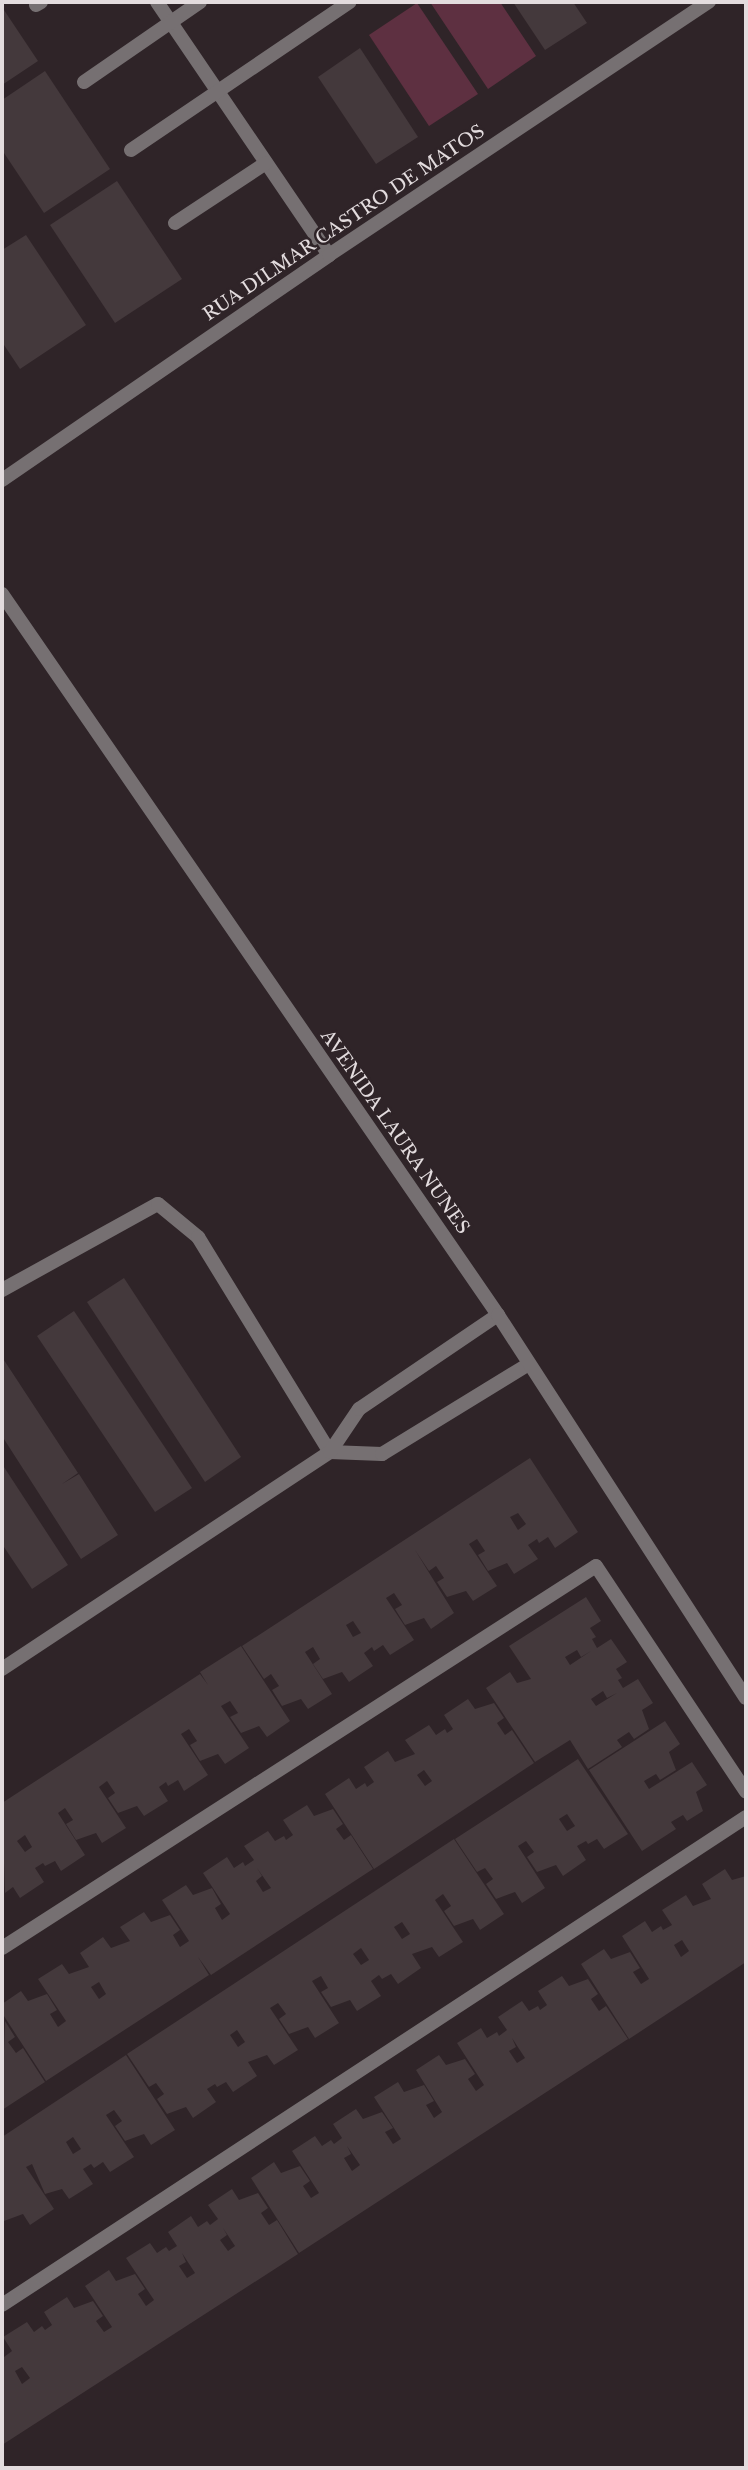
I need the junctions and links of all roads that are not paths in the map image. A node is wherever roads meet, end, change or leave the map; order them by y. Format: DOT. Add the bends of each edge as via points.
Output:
graph roads {
  1 [pos="158,2"];
  2 [pos="200,2"];
  3 [pos="350,2"];
  4 [pos="709,2"];
  5 [pos="693,6"];
  6 [pos="170,21"];
  7 [pos="84,82"];
  8 [pos="218,92"];
  9 [pos="131,150"];
  10 [pos="266,163"];
  11 [pos="175,223"];
  12 [pos="328,255"];
  13 [pos="2,480"];
  14 [pos="2,594"];
  15 [pos="2,1290"];
  16 [pos="498,1315"];
  17 [pos="529,1364"];
  18 [pos="330,1452"];
  19 [pos="2,1669"];
  20 [pos="746,1698"];
  21 [pos="746,1792"];
  22 [pos="746,1817"];
  23 [pos="2,1948"];
  24 [pos="2,2305"];
  1 -- 6 [label="street"];
  2 -- 6 [label="street"];
  3 -- 8 [label="street"];
  4 -- 5 [label="street, RUA DILMAR CASTRO DE MATOS"];
  5 -- 12 [label="street, RUA DILMAR CASTRO DE MATOS"];
  6 -- 7 [label="street"];
  6 -- 8 [label="street"];
  8 -- 9 [label="street"];
  8 -- 10 [label="street"];
  10 -- 11 [label="street"];
  10 -- 12 [label="street"];
  12 -- 13 [label="street, RUA DILMAR CASTRO DE MATOS"];
  14 -- 16 [label="street, AVENIDA LAURA NUNES"];
  15 -- 18 [label="street" via="158,1203 198,1237"];
  16 -- 17 [label="street, AVENIDA LAURA NUNES"];
  16 -- 18 [label="street" via="359,1409"];
  17 -- 18 [label="street" via="382,1454"];
  17 -- 20 [label="street, AVENIDA LAURA NUNES"];
  18 -- 19 [label="street"];
  21 -- 23 [label="street" via="596,1566"];
  22 -- 24 [label="street"];
}
